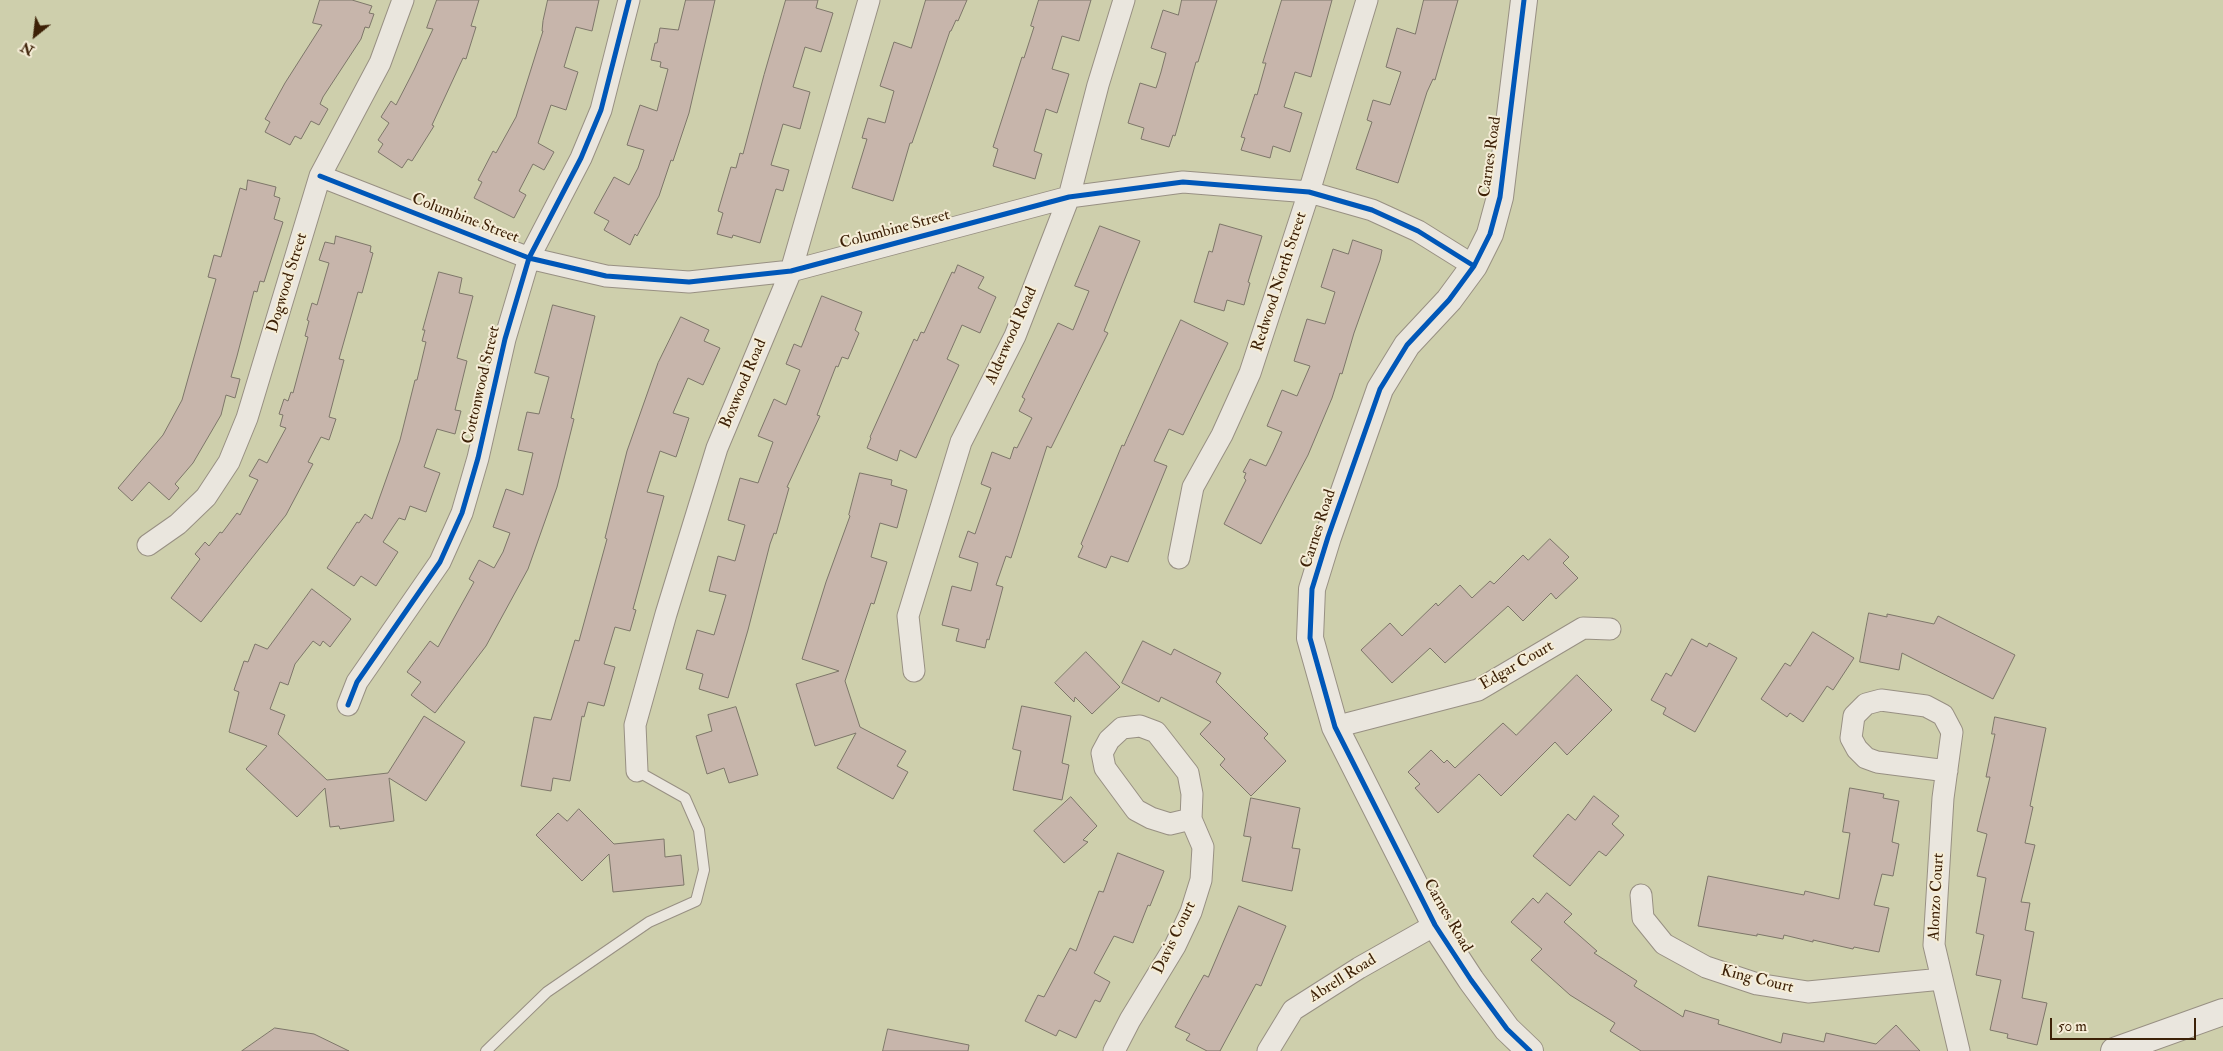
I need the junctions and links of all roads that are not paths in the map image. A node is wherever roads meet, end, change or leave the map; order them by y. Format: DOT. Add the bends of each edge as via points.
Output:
graph roads {
  1 [pos="403,0"];
  2 [pos="629,0"];
  3 [pos="868,0"];
  4 [pos="1124,0"];
  5 [pos="1367,0"];
  6 [pos="1524,0"];
  7 [pos="320,176"];
  8 [pos="1309,192"];
  9 [pos="1069,197"];
  10 [pos="529,258"];
  11 [pos="1474,266"];
  12 [pos="791,271"];
  13 [pos="148,545"];
  14 [pos="1179,558"];
  15 [pos="1610,629"];
  16 [pos="914,671"];
  17 [pos="348,705"];
  18 [pos="1335,727"];
  19 [pos="638,771"];
  20 [pos="1947,771"];
  21 [pos="1191,819"];
  22 [pos="1641,895"];
  23 [pos="1435,925"];
  24 [pos="1942,979"];
  25 [pos="2223,1012"];
  26 [pos="1271,1049"];
  27 [pos="486,1051"];
  28 [pos="1114,1051"];
  29 [pos="1530,1051"];
  30 [pos="1959,1051"];
  31 [pos="2114,1051"];
  1 -- 7 [label="street, Dogwood Street" via="380,63"];
  2 -- 10 [label="street, Cottonwood Street" via="601,110 581,158"];
  3 -- 12 [label="street, Boxwood Road"];
  4 -- 9 [label="street, Alderwood Road"];
  5 -- 8 [label="street, Redwood North Street"];
  6 -- 11 [label="street, Carnes Road" via="1500,197 1490,234"];
  7 -- 10 [label="street, Columbine Street"];
  7 -- 13 [label="street, Dogwood Street" via="247,418 230,462 206,497 178,524"];
  8 -- 9 [label="street, Columbine Street" via="1183,182"];
  8 -- 11 [label="street, Columbine Street" via="1372,210 1418,231"];
  8 -- 14 [label="street, Redwood North Street" via="1250,373 1222,435 1193,487"];
  9 -- 12 [label="street, Columbine Street"];
  9 -- 16 [label="street, Alderwood Road" via="1015,336 962,442 908,616"];
  10 -- 12 [label="street, Columbine Street" via="606,276 689,282"];
  10 -- 17 [label="street, Cottonwood Street" via="504,339 478,458 462,513 440,562 357,682"];
  11 -- 18 [label="street, Carnes Road" via="1450,300 1407,345 1380,389 1312,589 1310,638"];
  12 -- 19 [label="street, Boxwood Road" via="717,448 691,530 635,725"];
  15 -- 18 [label="street, Edgar Court" via="1583,628 1478,690"];
  18 -- 23 [label="street, Carnes Road"];
  19 -- 27 [label="lane" via="685,798 699,830 704,870 696,901 649,922 547,992"];
  20 -- 20 [label="street, Alonzo Court" via="1952,732 1943,715 1926,706 1881,700 1866,704 1854,716 1851,738 1866,758"];
  20 -- 24 [label="street, Alonzo Court" via="1934,946"];
  21 -- 21 [label="street, Davis Court" via="1192,794 1188,774 1156,732 1140,726 1122,728 1109,740 1102,753 1105,768 1136,810 1170,824"];
  21 -- 28 [label="street, Davis Court" via="1203,847 1201,880 1191,912"];
  22 -- 24 [label="street, King Court" via="1643,918 1664,944 1706,967 1757,984 1808,992"];
  23 -- 26 [label="street, Abrell Road" via="1294,1010"];
  23 -- 29 [label="street, Carnes Road" via="1507,1029"];
  24 -- 30 [label="street, Alonzo Court"];
  25 -- 31 [label="street"];
}
